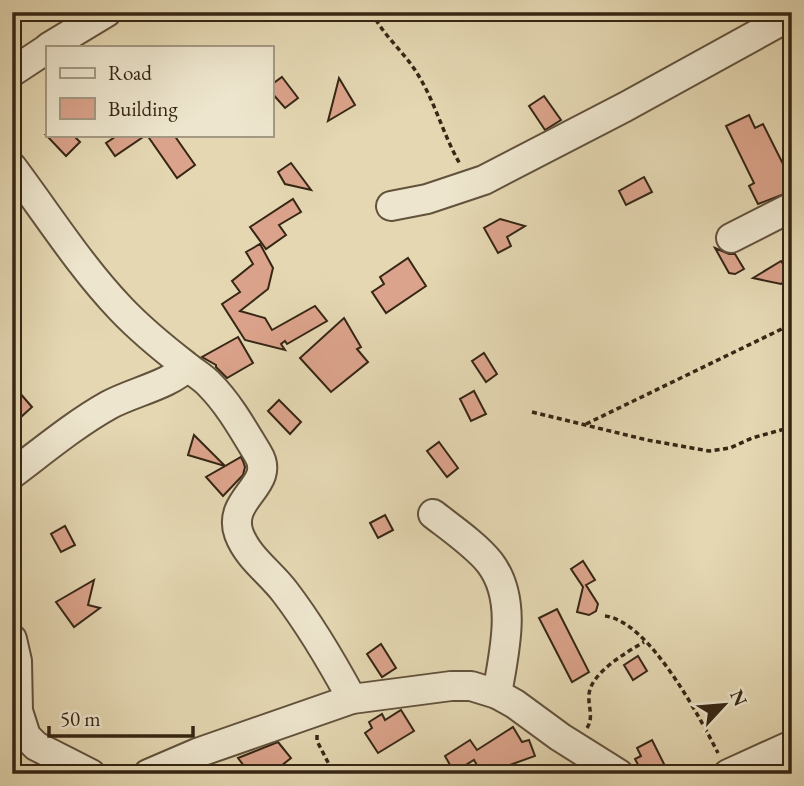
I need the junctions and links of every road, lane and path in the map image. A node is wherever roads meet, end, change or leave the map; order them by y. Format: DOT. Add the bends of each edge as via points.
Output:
graph roads {
  1 [pos="107,12"];
  2 [pos="372,12"];
  3 [pos="792,15"];
  4 [pos="51,46"];
  5 [pos="46,49"];
  6 [pos="12,72"];
  7 [pos="12,167"];
  8 [pos="474,181"];
  9 [pos="391,206"];
  10 [pos="792,207"];
  11 [pos="731,238"];
  12 [pos="792,324"];
  13 [pos="187,367"];
  14 [pos="532,412"];
  15 [pos="584,424"];
  16 [pos="792,427"];
  17 [pos="12,474"];
  18 [pos="433,513"];
  19 [pos="605,616"];
  20 [pos="12,639"];
  21 [pos="644,642"];
  22 [pos="498,694"];
  23 [pos="340,704"];
  24 [pos="792,745"];
  25 [pos="576,746"];
  26 [pos="91,774"];
  27 [pos="148,774"];
  28 [pos="334,774"];
  29 [pos="619,774"];
  30 [pos="728,774"];
  1 -- 4 [label="street"];
  2 -- 8 [label="path" via="415,69 446,140"];
  3 -- 8 [label="street" via="625,107 484,180"];
  5 -- 6 [label="street"];
  7 -- 13 [label="street" via="93,280"];
  8 -- 9 [label="street" via="427,199"];
  10 -- 11 [label="street"];
  12 -- 15 [label="path"];
  13 -- 17 [label="street" via="107,406"];
  13 -- 23 [label="street" via="219,395 262,462 261,478 236,516 238,531 249,554 310,627"];
  14 -- 15 [label="path"];
  15 -- 16 [label="path" via="709,451"];
  18 -- 22 [label="street" via="489,562 502,582 507,608"];
  19 -- 21 [label="path" via="616,618"];
  20 -- 26 [label="street" via="18,711 26,736 36,746"];
  21 -- 25 [label="path" via="598,676 589,693 590,723"];
  21 -- 30 [label="path" via="661,657 700,718"];
  22 -- 23 [label="street" via="451,686"];
  22 -- 25 [label="street"];
  23 -- 27 [label="street"];
  23 -- 28 [label="path" via="317,720 317,741"];
  24 -- 30 [label="street"];
  25 -- 29 [label="street"];
}
